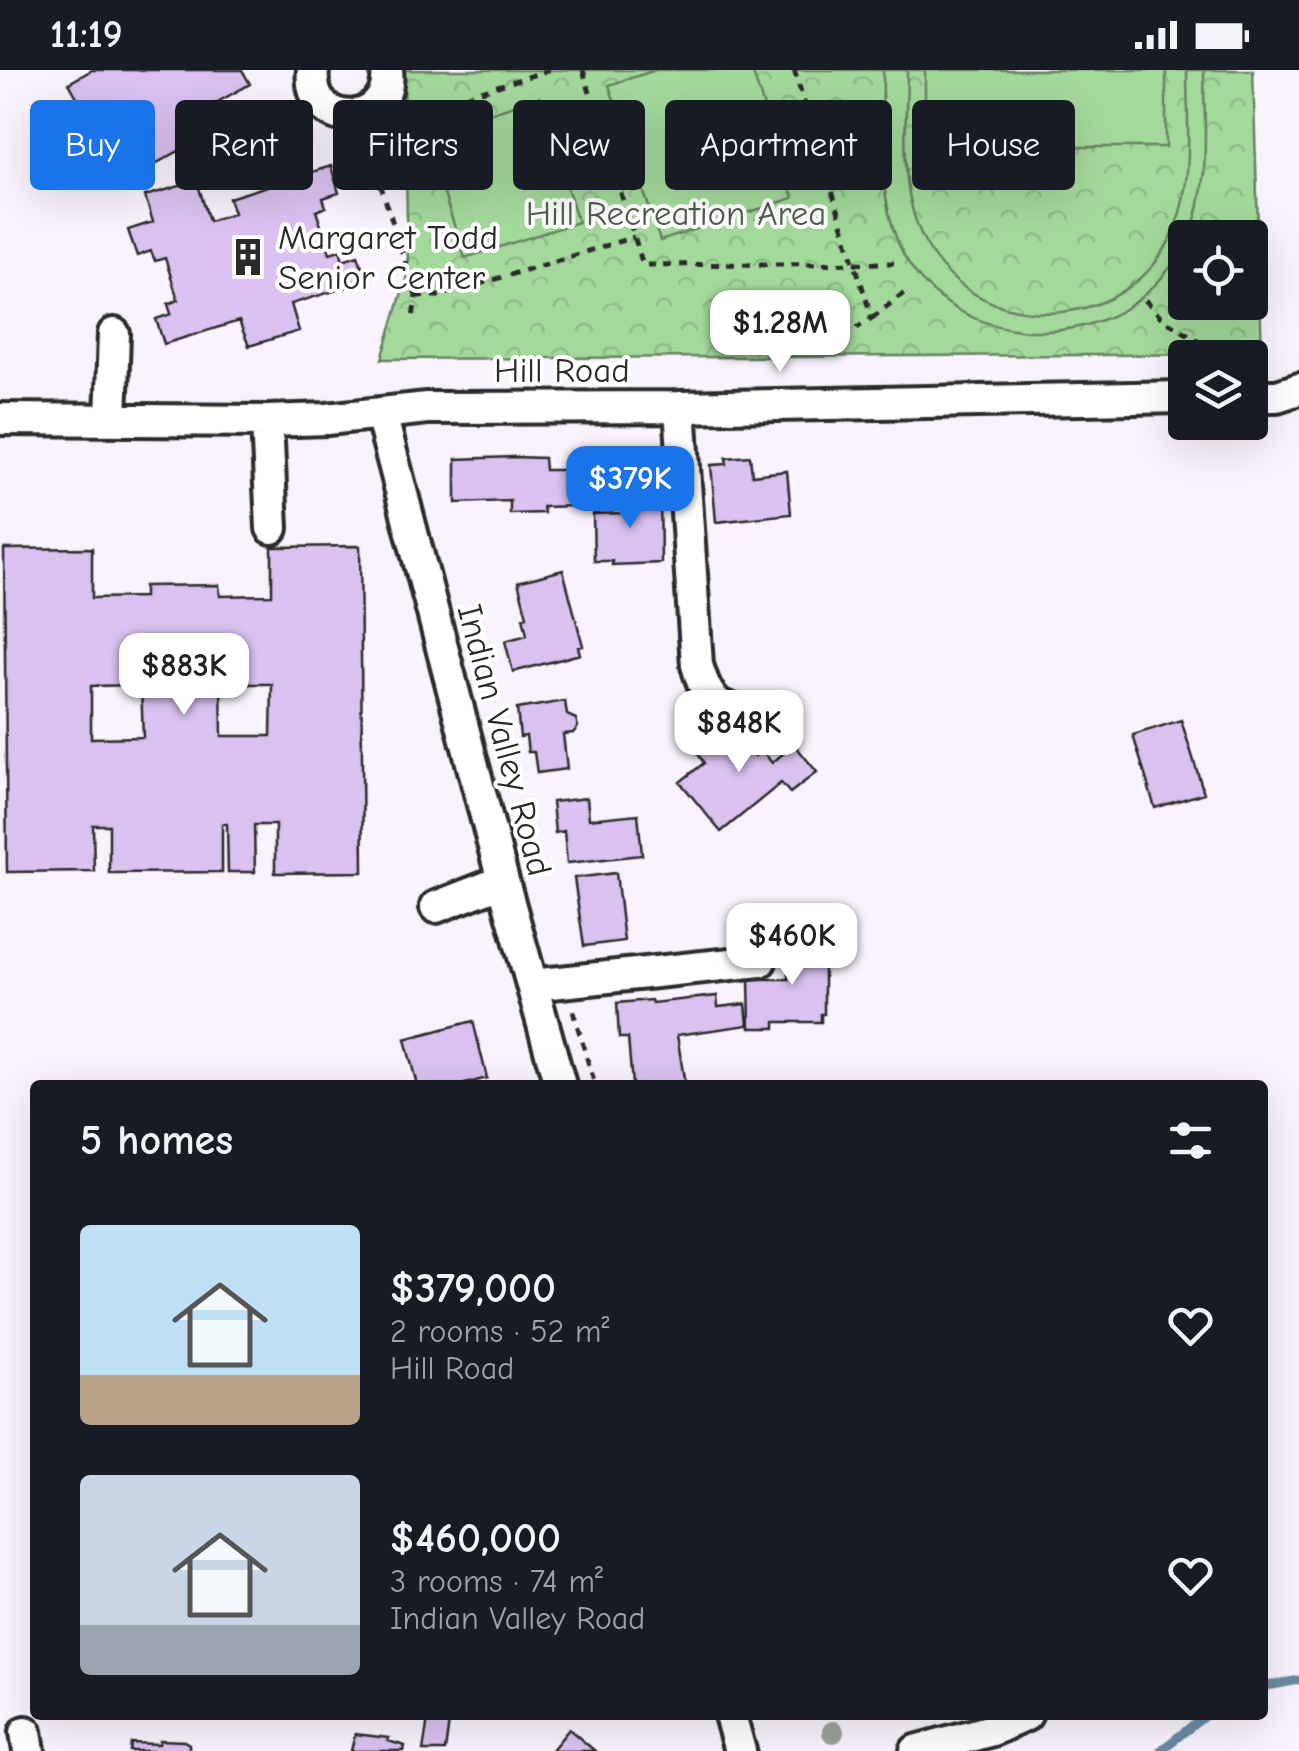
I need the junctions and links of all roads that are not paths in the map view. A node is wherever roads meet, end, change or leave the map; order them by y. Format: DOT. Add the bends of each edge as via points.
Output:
graph roads {
  1 [pos="313,70"];
  2 [pos="376,94"];
  3 [pos="114,334"];
  4 [pos="1299,389"];
  5 [pos="1268,396"];
  6 [pos="1168,398"];
  7 [pos="680,407"];
  8 [pos="381,414"];
  9 [pos="0,418"];
  10 [pos="111,419"];
  11 [pos="267,420"];
  12 [pos="272,528"];
  13 [pos="761,718"];
  14 [pos="503,881"];
  15 [pos="436,907"];
  16 [pos="760,961"];
  17 [pos="532,985"];
  18 [pos="559,1080"];
  19 [pos="731,1720"];
  20 [pos="1015,1720"];
  21 [pos="740,1751"];
  22 [pos="916,1751"];
  1 -- 2 [label="street" via="316,96 338,115"];
  3 -- 10 [label="street"];
  4 -- 5 [label="street"];
  6 -- 7 [label="street, Hill Road"];
  7 -- 8 [label="street, Hill Road"];
  7 -- 13 [label="street" via="697,665 706,694 724,708"];
  8 -- 11 [label="street, Hill Road"];
  8 -- 14 [label="street, Indian Valley Road"];
  9 -- 10 [label="street, Hill Road"];
  10 -- 11 [label="street, Hill Road"];
  11 -- 12 [label="street"];
  14 -- 15 [label="street"];
  14 -- 17 [label="street, Indian Valley Road"];
  16 -- 17 [label="street"];
  17 -- 18 [label="street, Indian Valley Road"];
  19 -- 21 [label="street"];
  20 -- 22 [label="street"];
}
